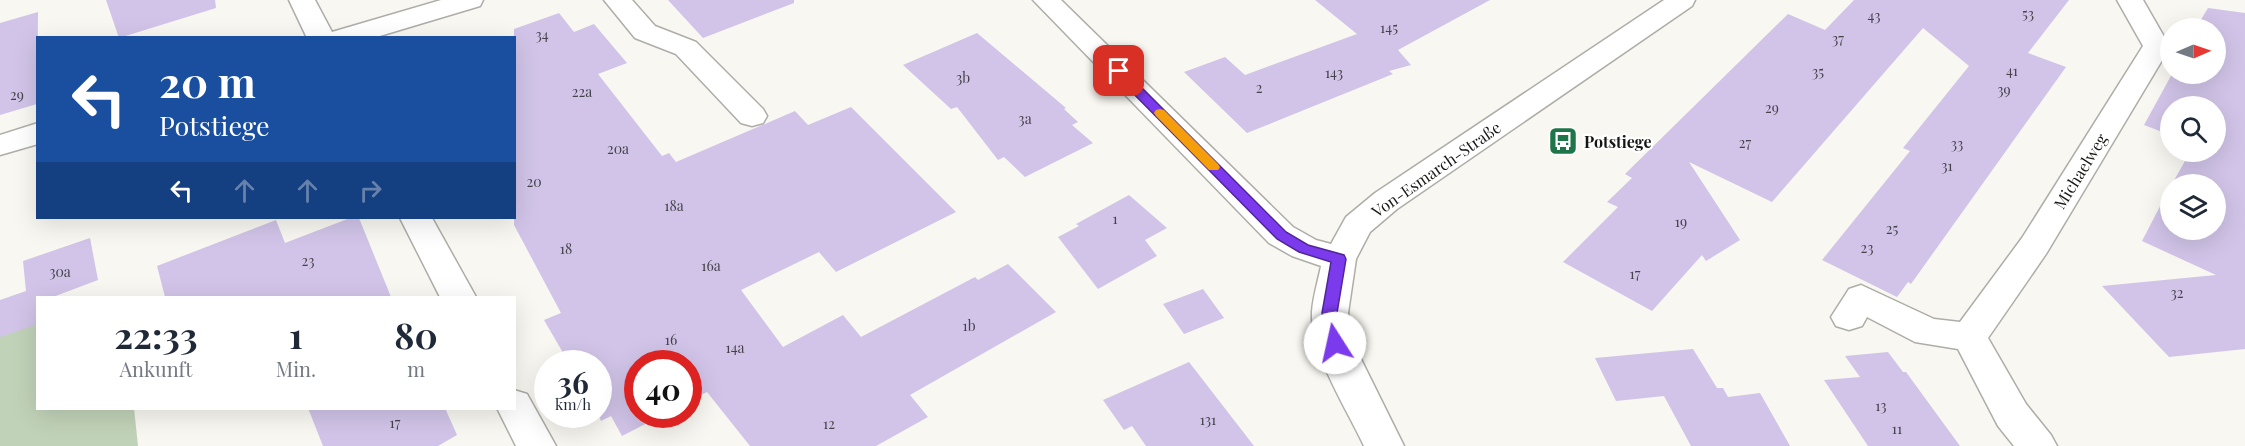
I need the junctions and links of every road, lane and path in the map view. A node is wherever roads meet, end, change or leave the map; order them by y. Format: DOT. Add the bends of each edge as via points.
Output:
graph roads {
  1 [pos="302,0"];
  2 [pos="470,0"];
  3 [pos="617,0"];
  4 [pos="1046,0"];
  5 [pos="1682,0"];
  6 [pos="2130,0"];
  7 [pos="320,36"];
  8 [pos="349,36"];
  9 [pos="752,116"];
  10 [pos="36,134"];
  11 [pos="0,145"];
  12 [pos="417,219"];
  13 [pos="1339,259"];
  14 [pos="457,296"];
  15 [pos="1849,317"];
  16 [pos="1969,338"];
  17 [pos="516,409"];
  18 [pos="536,446"];
  19 [pos="1384,446"];
  20 [pos="2037,446"];
  1 -- 7 [label="street"];
  2 -- 8 [label="street"];
  3 -- 9 [label="street" via="645,32 686,48"];
  4 -- 13 [label="street" via="1281,236"];
  5 -- 13 [label="street, Von-Esmarch-Straße" via="1386,201 1358,225"];
  6 -- 16 [label="street, Michaelweg" via="2157,46 2034,246"];
  10 -- 11 [label="street"];
  12 -- 14 [label="street"];
  13 -- 19 [label="street, Von-Esmarch-Straße" via="1330,313 1335,343"];
  15 -- 16 [label="street" via="1862,298 1928,332"];
  16 -- 20 [label="street" via="2012,415"];
  17 -- 18 [label="street"];
}
